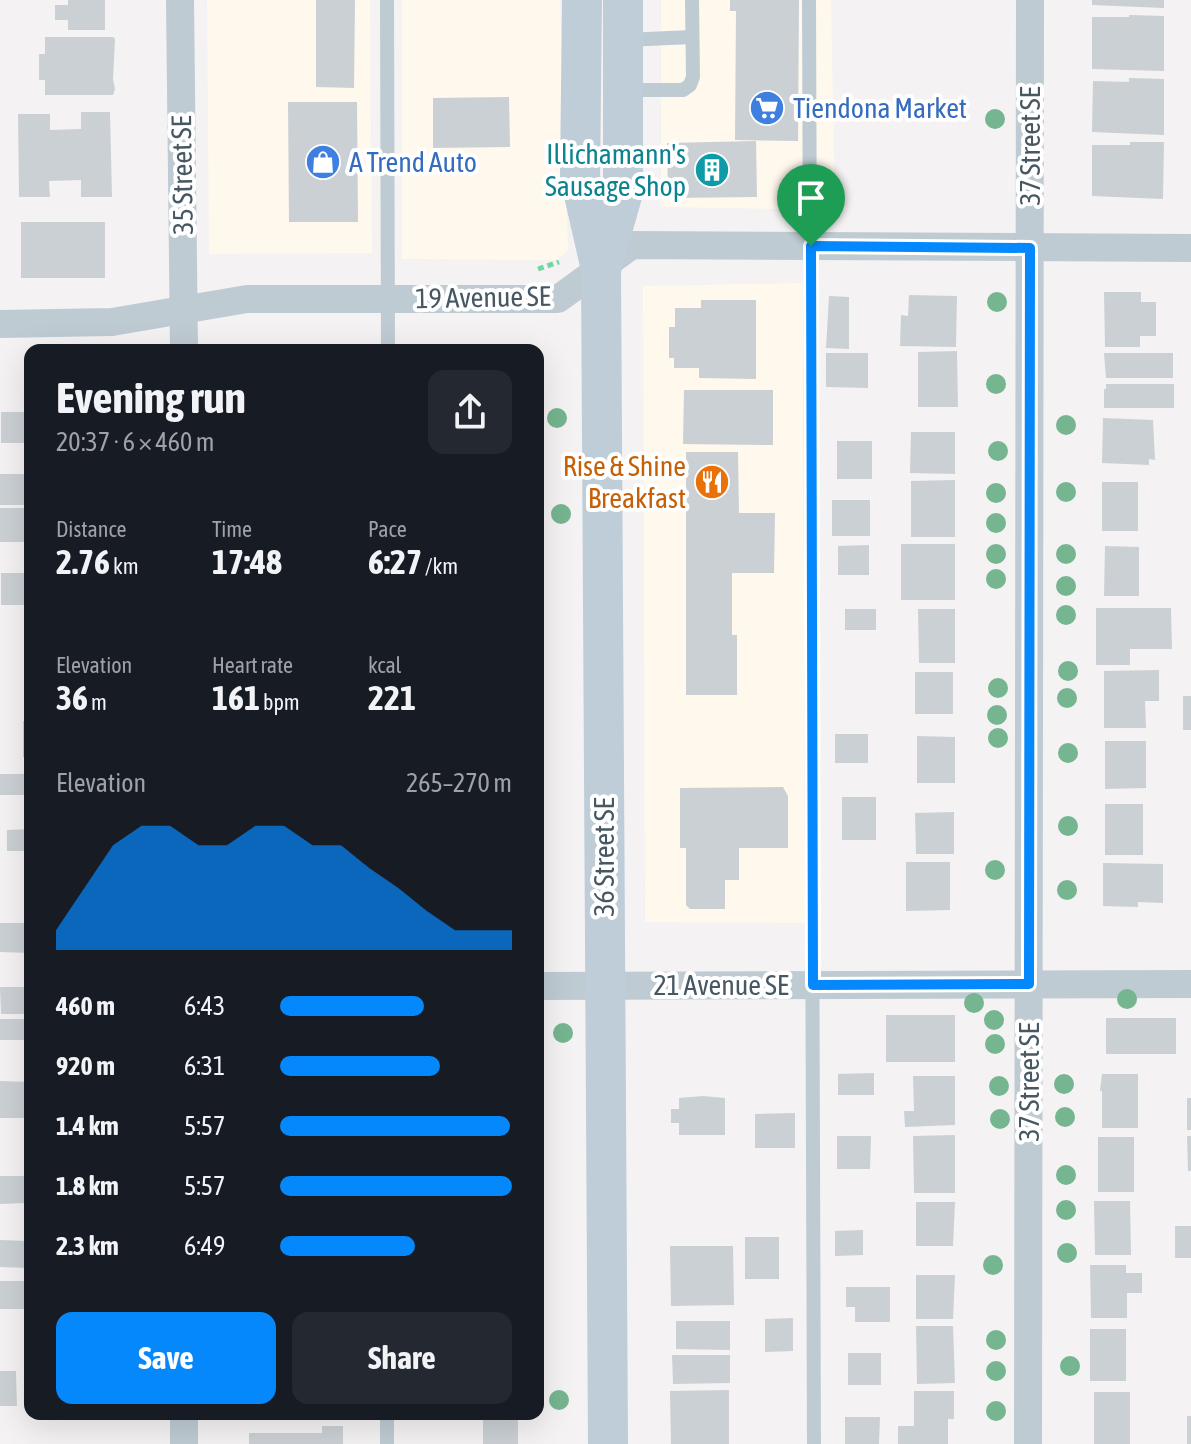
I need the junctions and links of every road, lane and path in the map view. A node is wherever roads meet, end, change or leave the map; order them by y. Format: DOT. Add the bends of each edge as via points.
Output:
graph roads {
  1 [pos="180,0"];
  2 [pos="387,0"];
  3 [pos="582,0"];
  4 [pos="623,0"];
  5 [pos="692,0"];
  6 [pos="809,0"];
  7 [pos="1030,0"];
  8 [pos="692,37"];
  9 [pos="623,40"];
  10 [pos="623,90"];
  11 [pos="811,246"];
  12 [pos="1030,248"];
  13 [pos="1191,248"];
  14 [pos="601,269"];
  15 [pos="388,299"];
  16 [pos="183,311"];
  17 [pos="0,324"];
  18 [pos="184,344"];
  19 [pos="388,344"];
  20 [pos="1029,984"];
  21 [pos="1191,984"];
  22 [pos="813,985"];
  23 [pos="544,986"];
  24 [pos="605,986"];
  25 [pos="184,1420"];
  26 [pos="387,1420"];
  27 [pos="184,1444"];
  28 [pos="387,1444"];
  29 [pos="608,1444"];
  30 [pos="814,1444"];
  31 [pos="1028,1444"];
  1 -- 16 [label="street, 35 Street SE"];
  2 -- 15 [label="lane"];
  3 -- 14 [label="main road, 36 Street SE" via="580,177"];
  4 -- 9 [label="main road, 36 Street SE"];
  5 -- 8 [label="lane"];
  6 -- 11 [label="lane"];
  7 -- 12 [label="street, 37 Street SE"];
  8 -- 9 [label="lane"];
  8 -- 10 [label="lane" via="690,85 683,90"];
  9 -- 10 [label="main road, 36 Street SE"];
  10 -- 14 [label="main road, 36 Street SE" via="623,192"];
  11 -- 12 [label="street, 19 Avenue SE"];
  11 -- 14 [label="street, 19 Avenue SE" via="632,245"];
  11 -- 22 [label="lane"];
  12 -- 13 [label="street, 19 Avenue SE"];
  12 -- 20 [label="street, 37 Street SE"];
  14 -- 15 [label="street, 19 Avenue SE" via="558,299"];
  14 -- 24 [label="main road, 36 Street SE"];
  15 -- 16 [label="street, 19 Avenue SE" via="247,299"];
  15 -- 19 [label="lane"];
  16 -- 17 [label="street, 19 Avenue SE" via="112,322"];
  16 -- 18 [label="street, 35 Street SE"];
  20 -- 21 [label="street, 21 Avenue SE"];
  20 -- 22 [label="street, 21 Avenue SE"];
  20 -- 31 [label="street, 37 Street SE"];
  22 -- 24 [label="street, 21 Avenue SE"];
  22 -- 30 [label="lane"];
  23 -- 24 [label="street, 21 Avenue SE"];
  24 -- 29 [label="main road, 36 Street SE"];
  25 -- 27 [label="street"];
  26 -- 28 [label="lane"];
}
